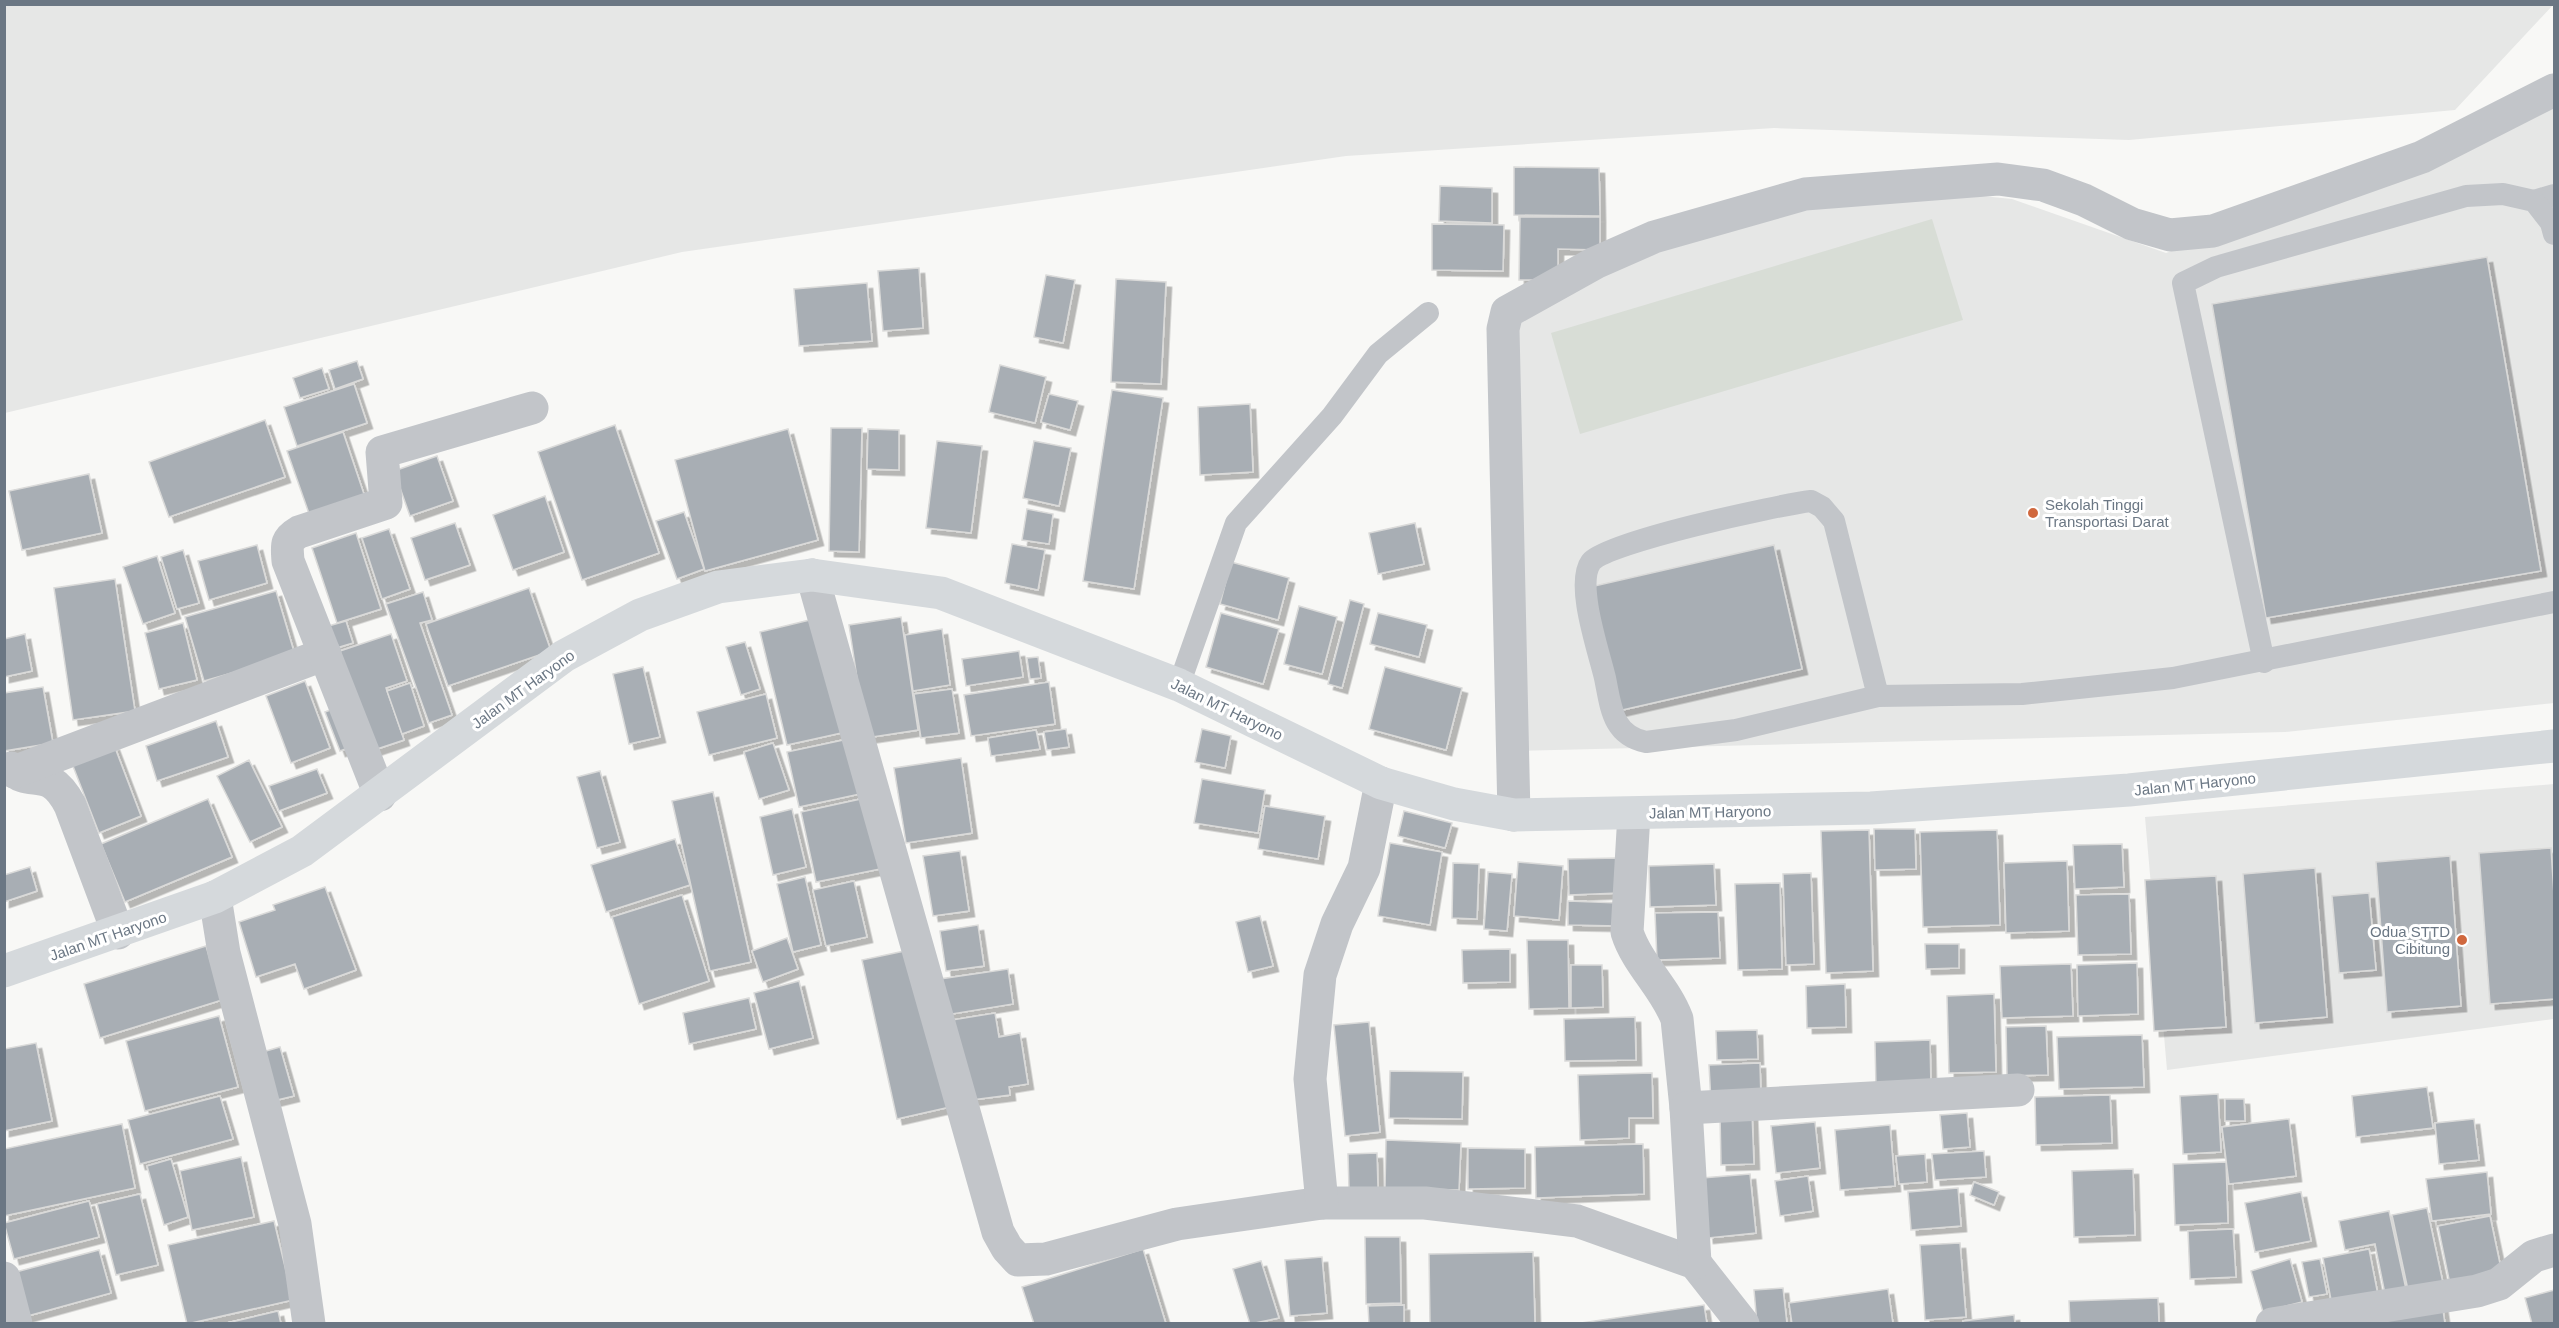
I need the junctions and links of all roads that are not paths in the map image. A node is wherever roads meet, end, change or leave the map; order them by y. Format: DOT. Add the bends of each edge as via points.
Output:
graph roads {
  1 [pos="2554,90"];
  2 [pos="2544,198"];
  3 [pos="2554,234"];
  4 [pos="1428,313"];
  5 [pos="532,408"];
  6 [pos="812,574"];
  7 [pos="2554,602"];
  8 [pos="325,654"];
  9 [pos="2264,662"];
  10 [pos="1179,684"];
  11 [pos="1878,696"];
  12 [pos="2554,746"];
  13 [pos="9,765"];
  14 [pos="1381,783"];
  15 [pos="380,795"];
  16 [pos="1634,814"];
  17 [pos="1514,815"];
  18 [pos="215,897"];
  19 [pos="118,933"];
  20 [pos="4,971"];
  21 [pos="2018,1090"];
  22 [pos="1686,1108"];
  23 [pos="1322,1203"];
  24 [pos="2554,1250"];
  25 [pos="1695,1263"];
  26 [pos="4,1278"];
  27 [pos="16,1323"];
  28 [pos="309,1323"];
  29 [pos="1743,1323"];
  30 [pos="2272,1323"];
  1 -- 17 [label="street" via="2422,157 2213,231 2170,235 2133,224 2043,185 1998,179 1805,194 1654,237 1595,263 1507,312 1503,328"];
  2 -- 3 [label="lane"];
  2 -- 9 [label="lane" via="2466,196 2216,267 2183,283"];
  4 -- 10 [label="lane" via="1378,354 1332,416 1236,523"];
  5 -- 8 [label="street" via="382,452 386,503 290,537 288,561"];
  6 -- 10 [label="main road, Jalan MT Haryono" via="940,593"];
  6 -- 15 [label="main road, Jalan MT Haryono" via="718,587 639,615 564,656"];
  6 -- 23 [label="street" via="998,1232 1007,1248 1018,1260 1046,1259 1177,1224"];
  7 -- 9 [label="lane"];
  8 -- 13 [label="street"];
  8 -- 15 [label="street"];
  9 -- 11 [label="lane" via="2173,678 2022,694"];
  10 -- 14 [label="main road, Jalan MT Haryono"];
  11 -- 11 [label="lane" via="1736,730 1646,742 1632,739 1613,715 1584,587 1591,562 1644,539 1811,501 1834,521"];
  12 -- 16 [label="main road, Jalan MT Haryono" via="2129,790 1871,808"];
  13 -- 19 [label="street" via="27,777 47,779 61,788"];
  14 -- 17 [label="main road, Jalan MT Haryono" via="1454,804"];
  14 -- 23 [label="street" via="1364,868 1336,924 1320,975 1310,1078"];
  15 -- 18 [label="main road, Jalan MT Haryono" via="302,851"];
  16 -- 17 [label="main road, Jalan MT Haryono"];
  16 -- 22 [label="street" via="1627,932 1632,949 1672,1005 1677,1019"];
  18 -- 19 [label="main road, Jalan MT Haryono"];
  18 -- 28 [label="street" via="224,953 295,1224"];
  19 -- 20 [label="main road, Jalan MT Haryono"];
  21 -- 22 [label="street"];
  22 -- 25 [label="street"];
  23 -- 25 [label="street" via="1425,1203 1577,1221"];
  24 -- 30 [label="street" via="2534,1256 2499,1284 2477,1291"];
  25 -- 29 [label="street"];
  26 -- 27 [label="street"];
}
